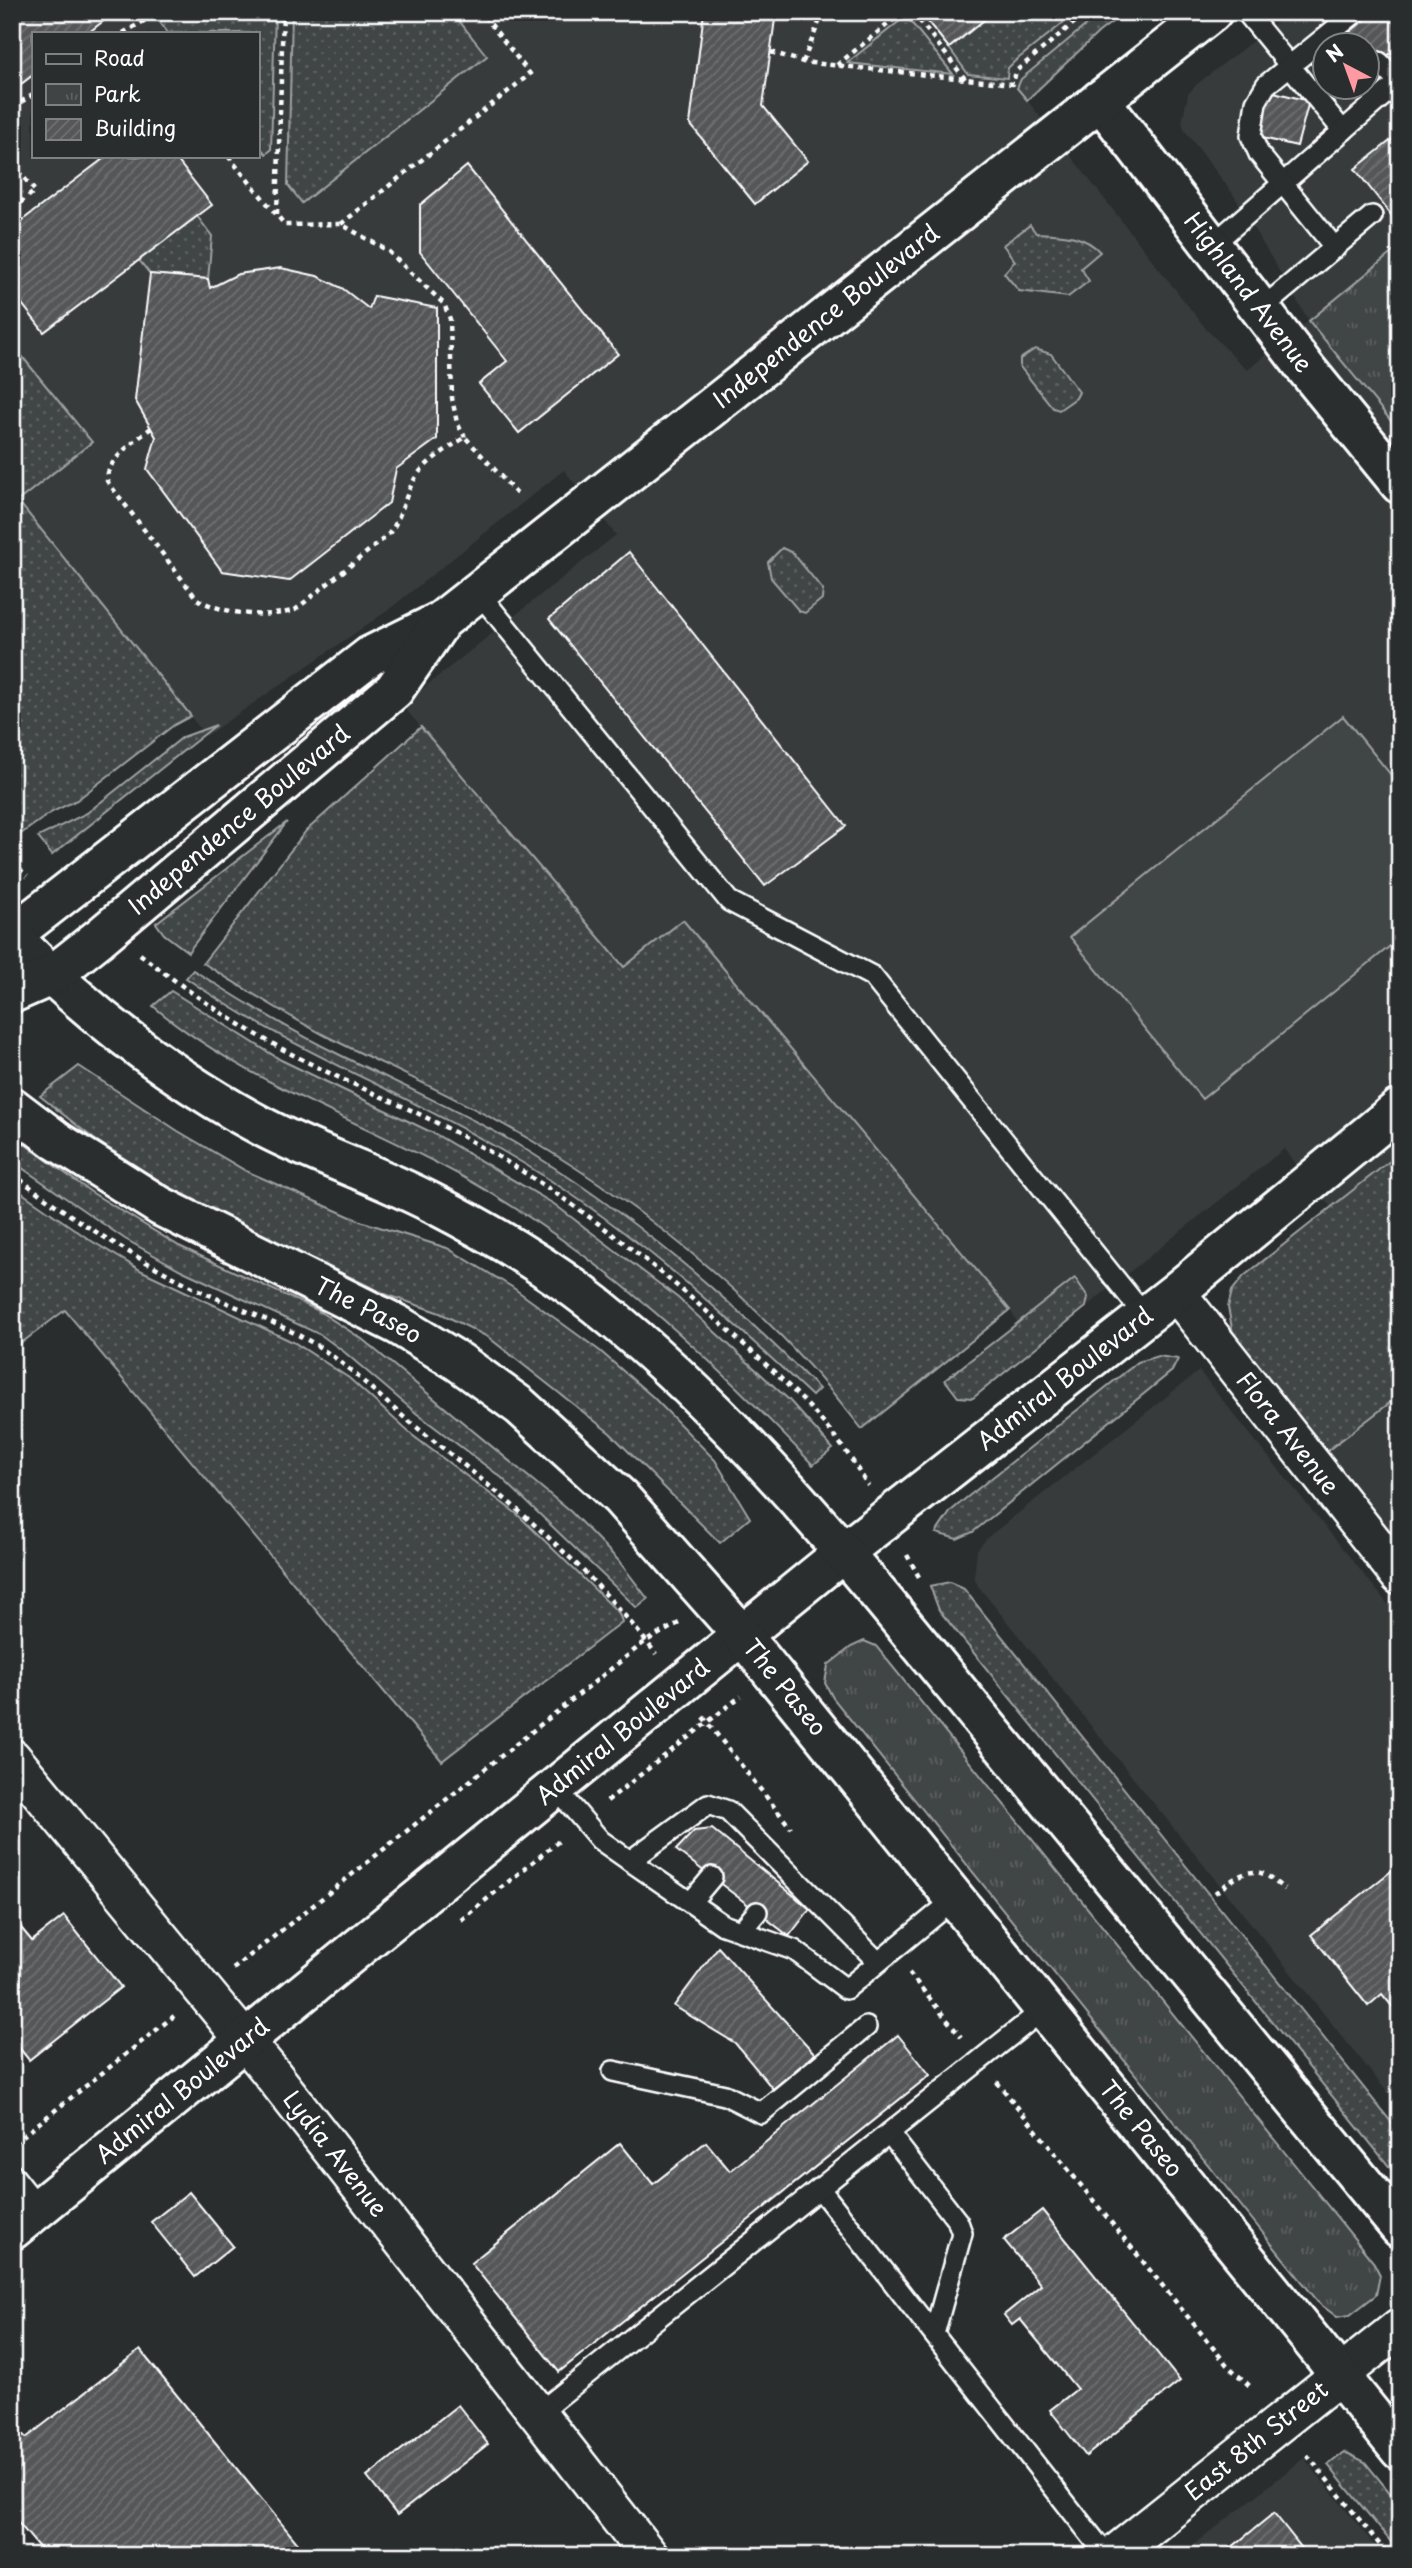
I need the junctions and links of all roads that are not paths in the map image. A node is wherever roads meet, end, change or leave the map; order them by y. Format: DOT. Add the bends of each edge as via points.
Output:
graph roads {
  1 [pos="1212,12"];
  2 [pos="1246,12"];
  3 [pos="1356,12"];
  4 [pos="1380,63"];
  5 [pos="1289,66"];
  6 [pos="1399,81"];
  7 [pos="1100,100"];
  8 [pos="1343,131"];
  9 [pos="1283,185"];
  10 [pos="1372,216"];
  11 [pos="1211,246"];
  12 [pos="1335,248"];
  13 [pos="1261,310"];
  14 [pos="1400,484"];
  15 [pos="478,592"];
  16 [pos="441,621"];
  17 [pos="12,936"];
  18 [pos="51,976"];
  19 [pos="12,993"];
  20 [pos="12,1107"];
  21 [pos="1400,1108"];
  22 [pos="1175,1292"];
  23 [pos="1145,1316"];
  24 [pos="844,1552"];
  25 [pos="1400,1576"];
  26 [pos="742,1636"];
  27 [pos="12,1758"];
  28 [pos="555,1787"];
  29 [pos="751,1834"];
  30 [pos="737,1849"];
  31 [pos="630,1861"];
  32 [pos="712,1877"];
  33 [pos="955,1899"];
  34 [pos="691,1902"];
  35 [pos="757,1912"];
  36 [pos="741,1931"];
  37 [pos="878,1962"];
  38 [pos="1044,2009"];
  39 [pos="866,2027"];
  40 [pos="245,2040"];
  41 [pos="613,2071"];
  42 [pos="889,2133"];
  43 [pos="12,2174"];
  44 [pos="820,2189"];
  45 [pos="25,2219"];
  46 [pos="1400,2228"];
  47 [pos="1400,2326"];
  48 [pos="934,2334"];
  49 [pos="1339,2374"];
  50 [pos="536,2415"];
  51 [pos="1400,2450"];
  52 [pos="649,2556"];
  53 [pos="1107,2556"];
  54 [pos="1112,2556"];
  1 -- 7 [label="main road, Independence Boulevard"];
  2 -- 5 [label="lane"];
  3 -- 5 [label="lane" via="1344,29"];
  4 -- 6 [label="lane"];
  5 -- 8 [label="lane"];
  5 -- 9 [label="lane" via="1266,85 1256,102 1251,136"];
  6 -- 8 [label="lane"];
  7 -- 11 [label="main road, Highland Avenue"];
  7 -- 15 [label="main road, Independence Boulevard"];
  8 -- 9 [label="lane"];
  9 -- 11 [label="lane"];
  9 -- 12 [label="lane"];
  10 -- 12 [label="lane"];
  11 -- 13 [label="main road, Highland Avenue"];
  12 -- 13 [label="lane"];
  13 -- 14 [label="main road, Highland Avenue"];
  15 -- 16 [label="main road, Independence Boulevard"];
  15 -- 23 [label="lane" via="729,901 872,976"];
  16 -- 17 [label="main road, Independence Boulevard" via="370,656"];
  16 -- 18 [label="main road, Independence Boulevard" via="394,690"];
  17 -- 18 [label="main road"];
  18 -- 19 [label="main road, Independence Boulevard"];
  18 -- 24 [label="main road" via="111,1029 217,1100 266,1128 430,1202 557,1277 660,1360"];
  20 -- 26 [label="main road, The Paseo" via="57,1142 160,1206 398,1325 520,1406 620,1497"];
  21 -- 22 [label="main road, Admiral Boulevard"];
  22 -- 23 [label="main road, Admiral Boulevard"];
  22 -- 25 [label="street, Flora Avenue"];
  23 -- 24 [label="main road, Admiral Boulevard"];
  24 -- 26 [label="main road, Admiral Boulevard"];
  24 -- 46 [label="main road"];
  26 -- 28 [label="main road, Admiral Boulevard"];
  26 -- 33 [label="main road, The Paseo"];
  27 -- 40 [label="street, Lydia Avenue"];
  28 -- 31 [label="lane" via="600,1840"];
  28 -- 40 [label="main road, Admiral Boulevard"];
  29 -- 30 [label="lane"];
  29 -- 31 [label="lane" via="728,1811 708,1804"];
  29 -- 37 [label="lane" via="785,1879"];
  31 -- 34 [label="lane"];
  32 -- 34 [label="lane"];
  33 -- 37 [label="lane"];
  33 -- 38 [label="main road, The Paseo"];
  34 -- 36 [label="lane"];
  35 -- 36 [label="lane"];
  36 -- 37 [label="lane" via="794,1950 846,1989"];
  38 -- 42 [label="lane"];
  38 -- 49 [label="main road, The Paseo"];
  39 -- 41 [label="lane" via="761,2113 725,2095"];
  40 -- 45 [label="main road, Admiral Boulevard"];
  40 -- 50 [label="street, Lydia Avenue"];
  42 -- 44 [label="lane"];
  42 -- 48 [label="lane" via="962,2233"];
  43 -- 45 [label="lane"];
  44 -- 48 [label="lane"];
  44 -- 50 [label="lane"];
  47 -- 49 [label="street, East 8th Street"];
  48 -- 53 [label="lane"];
  49 -- 51 [label="main road, The Paseo"];
  49 -- 54 [label="street, East 8th Street"];
  50 -- 52 [label="street, Lydia Avenue"];
}
